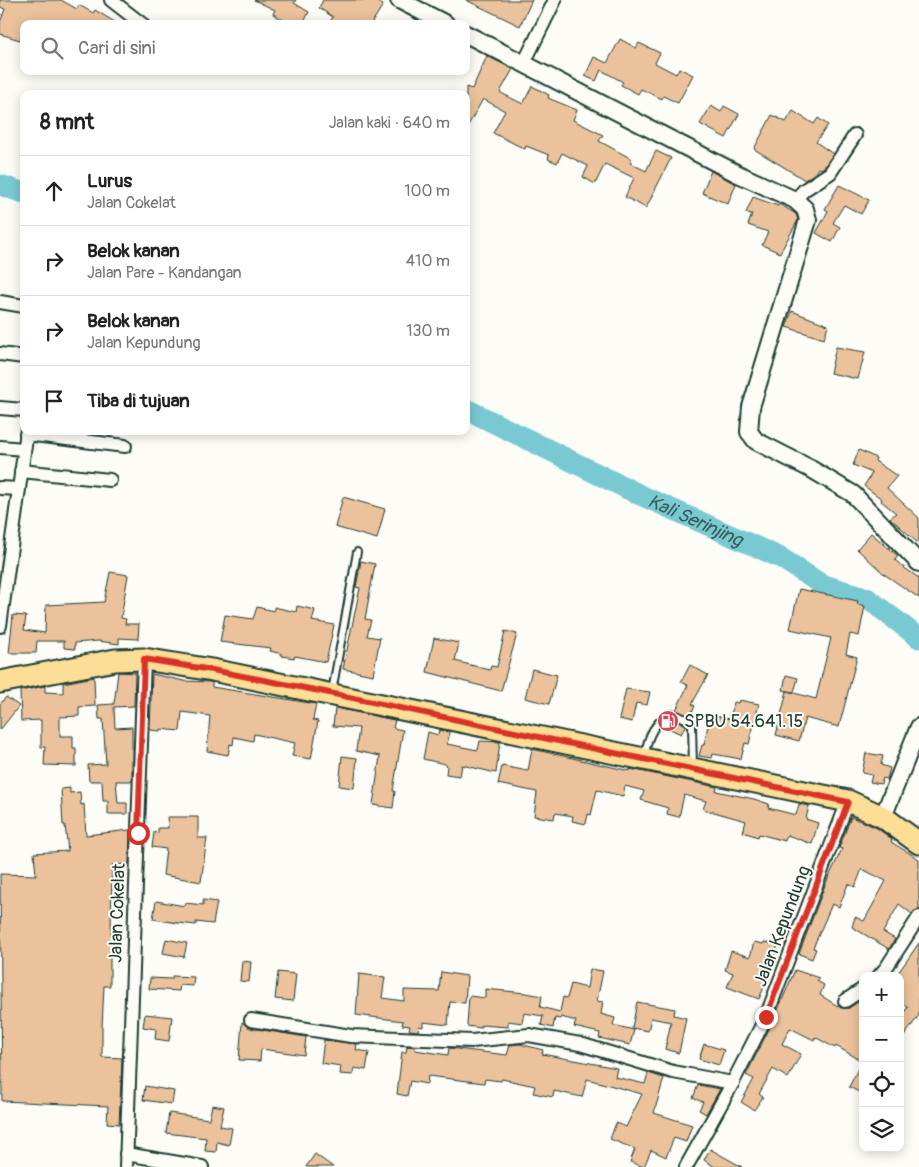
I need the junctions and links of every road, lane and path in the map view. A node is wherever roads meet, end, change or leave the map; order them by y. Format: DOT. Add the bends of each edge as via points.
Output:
graph roads {
  1 [pos="399,0"];
  2 [pos="555,0"];
  3 [pos="115,1"];
  4 [pos="137,20"];
  5 [pos="438,20"];
  6 [pos="470,36"];
  7 [pos="524,63"];
  8 [pos="855,135"];
  9 [pos="795,200"];
  10 [pos="0,302"];
  11 [pos="20,305"];
  12 [pos="0,354"];
  13 [pos="20,356"];
  14 [pos="0,408"];
  15 [pos="20,410"];
  16 [pos="26,435"];
  17 [pos="48,435"];
  18 [pos="125,446"];
  19 [pos="0,447"];
  20 [pos="24,449"];
  21 [pos="21,471"];
  22 [pos="110,480"];
  23 [pos="0,488"];
  24 [pos="19,489"];
  25 [pos="357,552"];
  26 [pos="919,563"];
  27 [pos="0,626"];
  28 [pos="144,659"];
  29 [pos="0,682"];
  30 [pos="331,693"];
  31 [pos="919,727"];
  32 [pos="644,759"];
  33 [pos="692,769"];
  34 [pos="848,802"];
  35 [pos="883,817"];
  36 [pos="919,844"];
  37 [pos="919,917"];
  38 [pos="882,972"];
  39 [pos="859,992"];
  40 [pos="845,1001"];
  41 [pos="251,1020"];
  42 [pos="733,1083"];
  43 [pos="126,1154"];
  44 [pos="126,1167"];
  45 [pos="202,1167"];
  46 [pos="686,1167"];
  1 -- 5 [label="street"];
  2 -- 7 [label="street"];
  3 -- 4 [label="street"];
  6 -- 7 [label="street"];
  7 -- 9 [label="street" via="736,173"];
  8 -- 9 [label="street" via="830,173"];
  9 -- 26 [label="street" via="806,208 808,220 751,407 748,432 756,441 852,494"];
  10 -- 11 [label="street"];
  12 -- 13 [label="street"];
  14 -- 15 [label="street"];
  16 -- 20 [label="street"];
  17 -- 18 [label="street"];
  19 -- 20 [label="street"];
  20 -- 21 [label="street"];
  21 -- 22 [label="street"];
  21 -- 24 [label="street"];
  23 -- 24 [label="street"];
  24 -- 27 [label="street"];
  25 -- 30 [label="lane"];
  28 -- 29 [label="main road" via="115,660"];
  28 -- 30 [label="main road"];
  28 -- 43 [label="street, Jalan Cokelat"];
  30 -- 32 [label="main road"];
  31 -- 35 [label="street"];
  32 -- 33 [label="main road"];
  32 -- 33 [label="lane" via="650,735 666,716 674,714 692,725"];
  33 -- 34 [label="main road"];
  34 -- 35 [label="main road"];
  34 -- 42 [label="street, Jalan Kepundung" via="766,1017"];
  35 -- 36 [label="main road"];
  37 -- 38 [label="street"];
  39 -- 40 [label="street"];
  41 -- 42 [label="street" via="351,1036 472,1041 529,1035 580,1044 673,1072"];
  42 -- 46 [label="street, Jalan Kepundung"];
  43 -- 44 [label="street, Jalan Cokelat"];
  43 -- 45 [label="street"];
}
